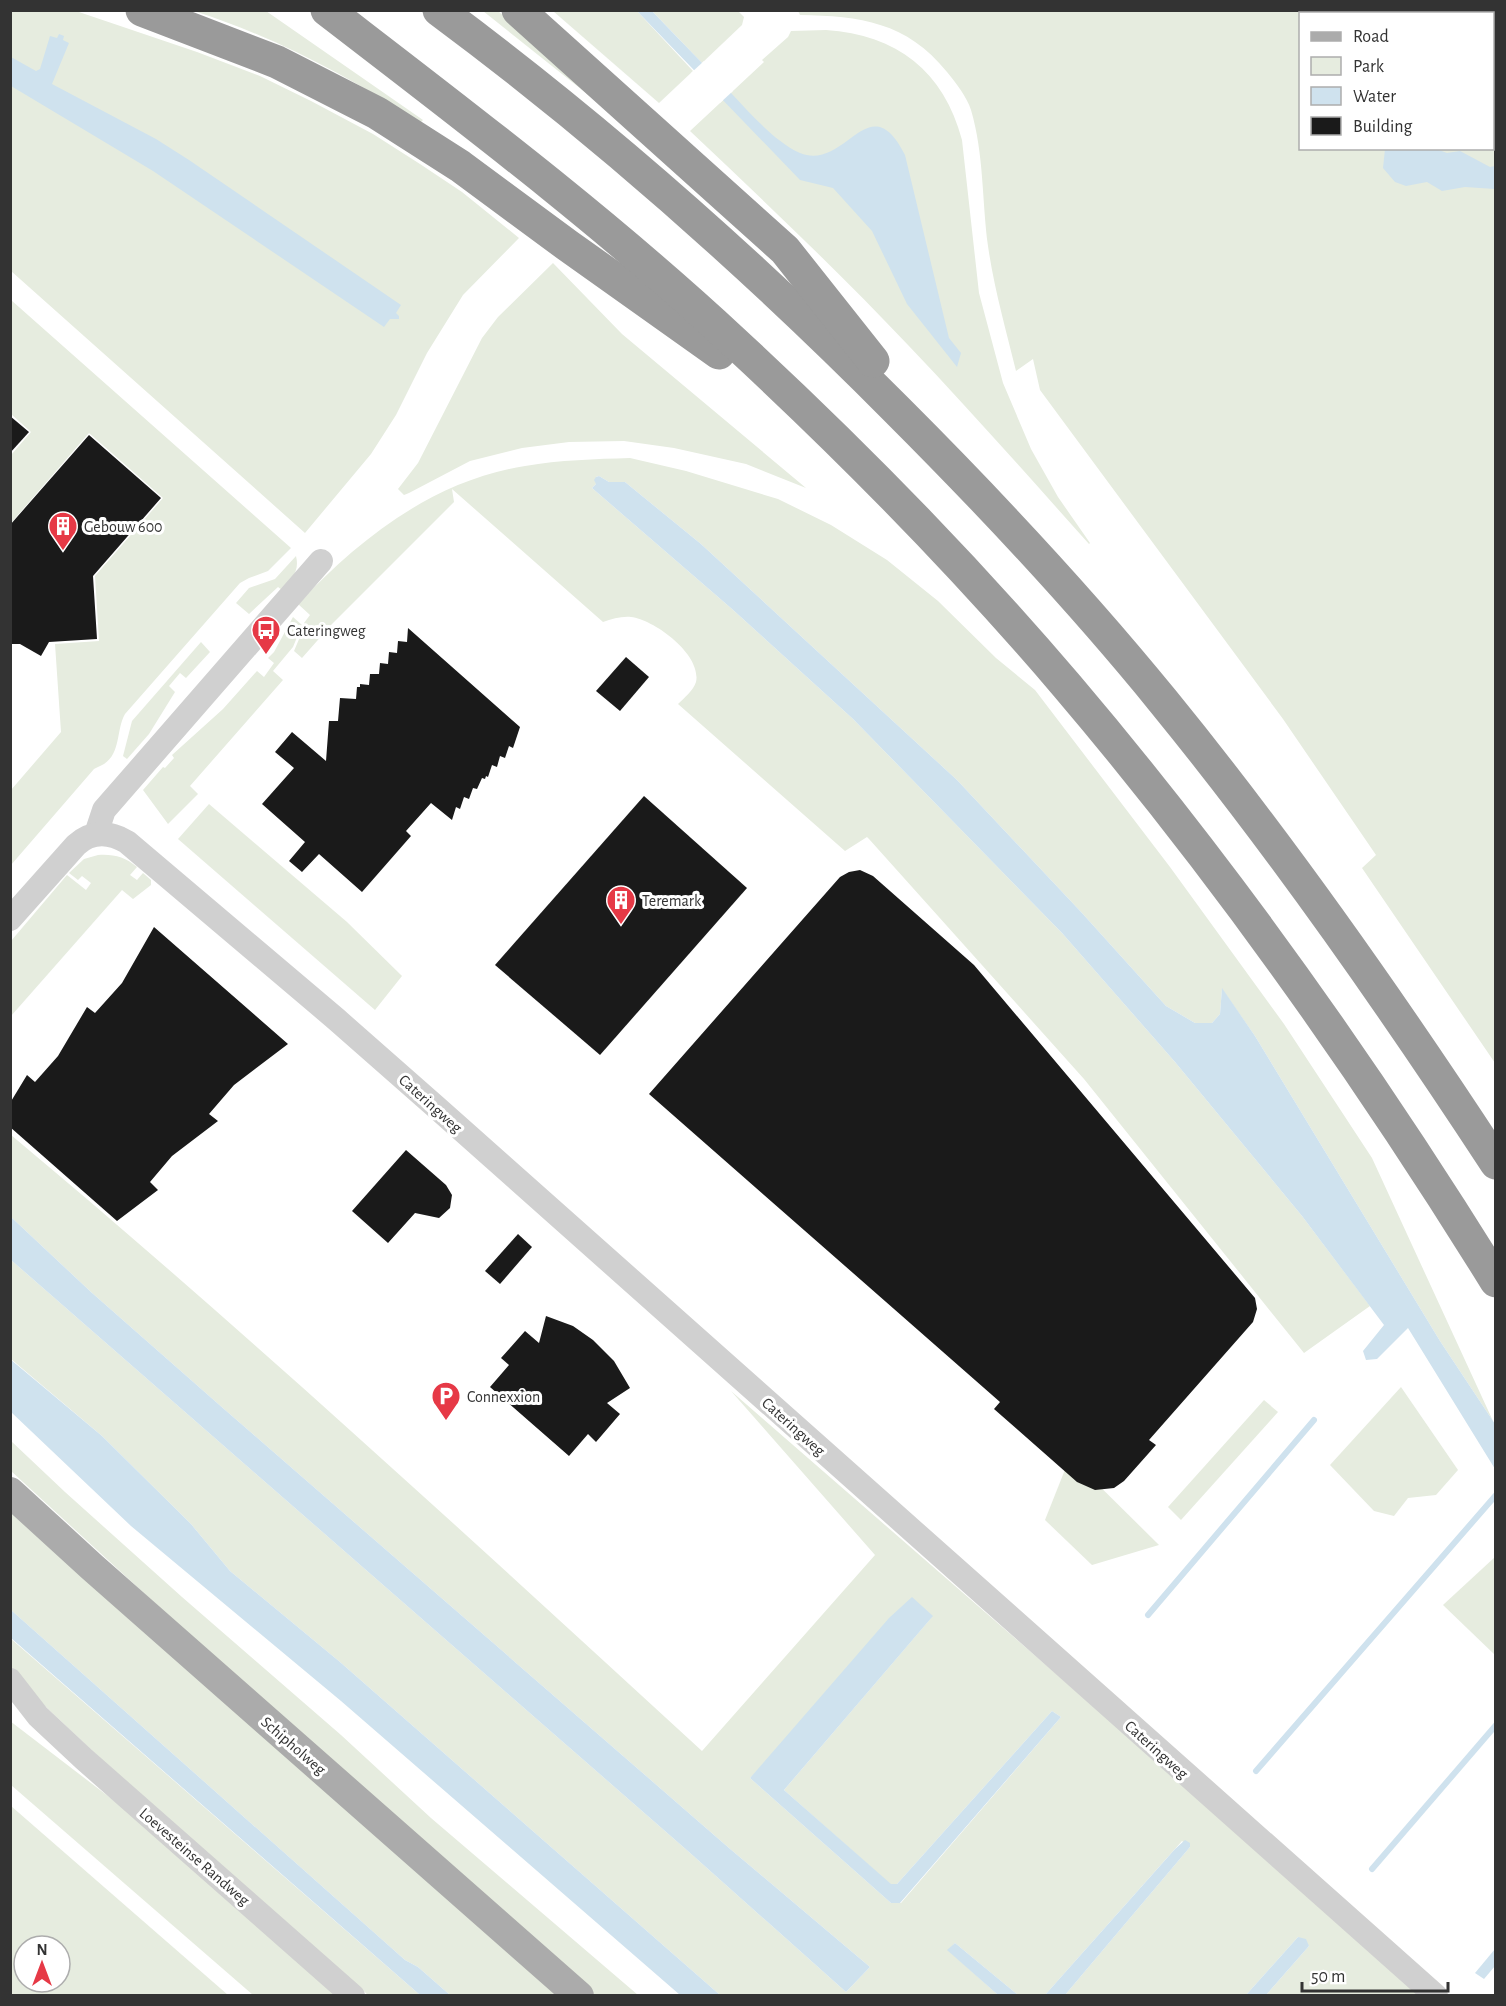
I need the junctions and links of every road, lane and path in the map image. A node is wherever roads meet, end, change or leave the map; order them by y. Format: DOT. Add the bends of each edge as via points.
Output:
graph roads {
  1 [pos="142,10"];
  2 [pos="327,10"];
  3 [pos="439,10"];
  4 [pos="518,10"];
  5 [pos="816,421"];
  6 [pos="971,484"];
  7 [pos="321,561"];
  8 [pos="96,834"];
  9 [pos="10,919"];
  10 [pos="1496,1162"];
  11 [pos="1496,1281"];
  12 [pos="10,1492"];
  13 [pos="10,1680"];
  14 [pos="10,1699"];
  15 [pos="38,1716"];
  16 [pos="353,1995"];
  17 [pos="579,1995"];
  18 [pos="1436,1995"];
  1 -- 5 [label="highway" via="277,62 377,113 460,166"];
  2 -- 5 [label="highway" via="546,179 651,267"];
  3 -- 6 [label="highway" via="566,110 756,272"];
  4 -- 6 [label="highway" via="785,250"];
  5 -- 11 [label="highway" via="906,510 1003,615 1173,815 1336,1035"];
  6 -- 10 [label="highway" via="1155,692 1238,796 1372,979"];
  7 -- 8 [label="street" via="104,810"];
  8 -- 9 [label="street" via="76,845"];
  8 -- 18 [label="street, Cateringweg" via="128,843 336,1019"];
  12 -- 17 [label="main road, Schipholweg"];
  13 -- 15 [label="street, Loevesteinse Randweg"];
  14 -- 15 [label="street, Loevesteinse Randweg"];
  15 -- 16 [label="street, Loevesteinse Randweg"];
}
